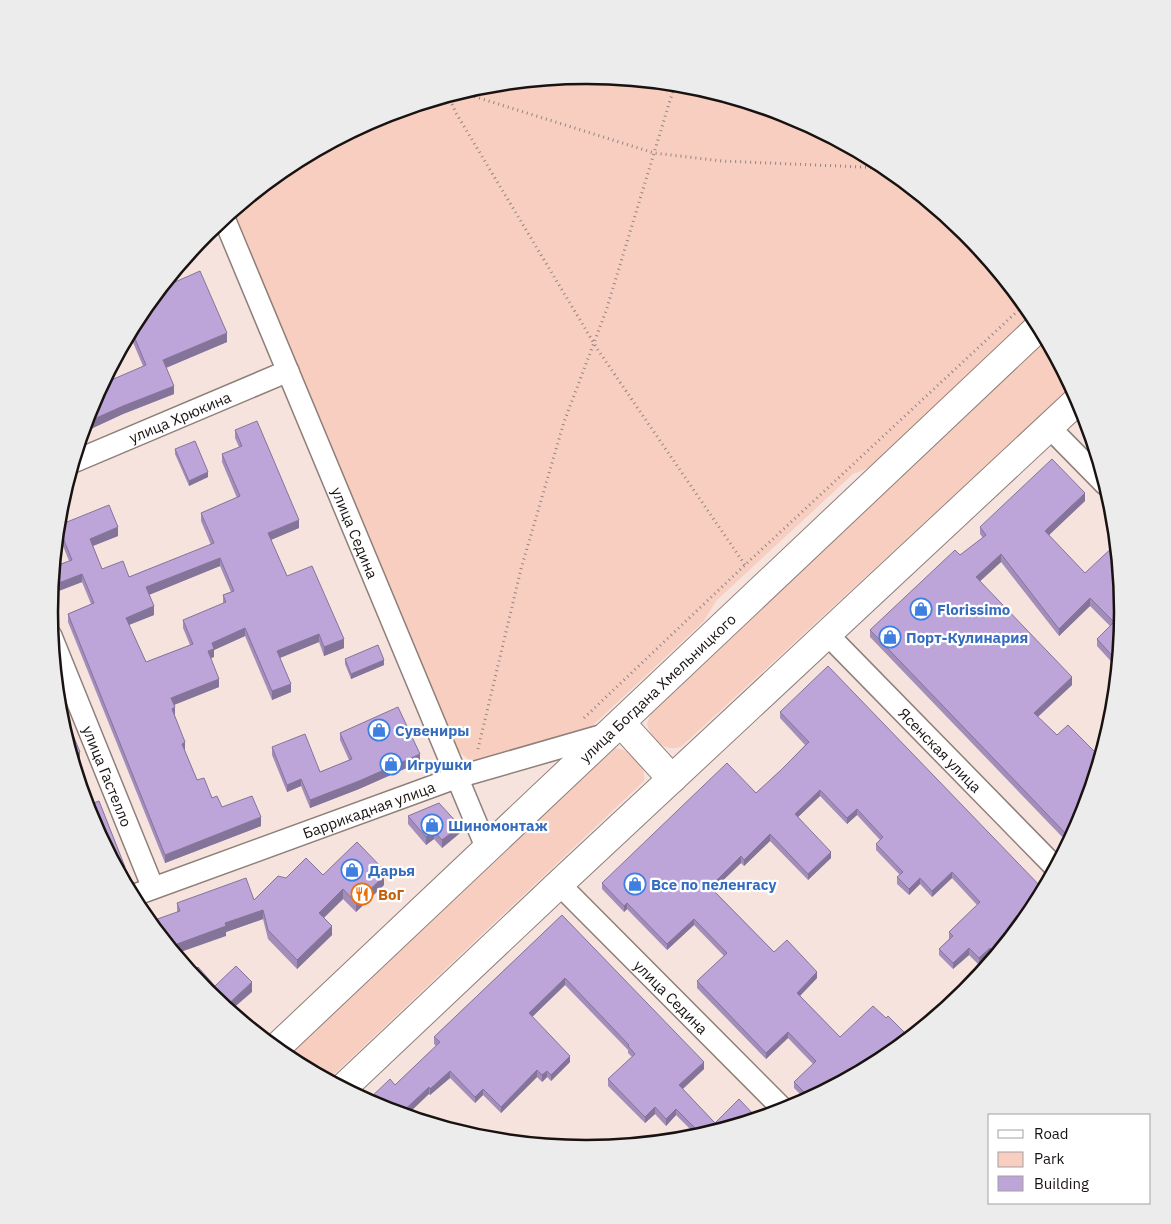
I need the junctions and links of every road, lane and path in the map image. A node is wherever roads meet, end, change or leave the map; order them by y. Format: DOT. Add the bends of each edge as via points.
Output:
graph roads {
  1 [pos="673,92"];
  2 [pos="473,96"];
  3 [pos="451,102"];
  4 [pos="654,153"];
  5 [pos="870,167"];
  6 [pos="227,225"];
  7 [pos="1018,310"];
  8 [pos="1033,332"];
  9 [pos="594,343"];
  10 [pos="288,371"];
  11 [pos="1071,406"];
  12 [pos="1049,427"];
  13 [pos="80,459"];
  14 [pos="1096,475"];
  15 [pos="745,565"];
  16 [pos="827,634"];
  17 [pos="60,658"];
  18 [pos="581,721"];
  19 [pos="616,728"];
  20 [pos="465,775"];
  21 [pos="672,778"];
  22 [pos="487,849"];
  23 [pos="1050,862"];
  24 [pos="559,884"];
  25 [pos="153,888"];
  26 [pos="139,893"];
  27 [pos="281,1043"];
  28 [pos="348,1084"];
  29 [pos="778,1104"];
  1 -- 4 [label="path"];
  2 -- 4 [label="path"];
  3 -- 9 [label="path"];
  4 -- 5 [label="path" via="722,160"];
  4 -- 9 [label="path"];
  6 -- 10 [label="street, улица Седина"];
  7 -- 15 [label="path"];
  8 -- 19 [label="main road, улица Богдана Хмельницкого"];
  9 -- 15 [label="path"];
  9 -- 20 [label="path" via="564,422"];
  10 -- 13 [label="street, улица Хрюкина"];
  10 -- 20 [label="street, улица Седина"];
  11 -- 12 [label="main road"];
  12 -- 14 [label="street"];
  12 -- 16 [label="main road"];
  15 -- 18 [label="path"];
  16 -- 21 [label="main road"];
  16 -- 23 [label="street, Ясенская улица"];
  17 -- 25 [label="street, улица Гастелло"];
  19 -- 20 [label="street, Баррикадная улица"];
  19 -- 21 [label="main road"];
  19 -- 22 [label="main road, улица Богдана Хмельницкого"];
  20 -- 22 [label="street, улица Седина"];
  20 -- 25 [label="street, Баррикадная улица"];
  21 -- 24 [label="main road"];
  22 -- 27 [label="main road, улица Богдана Хмельницкого"];
  24 -- 28 [label="main road"];
  24 -- 29 [label="street, улица Седина"];
  25 -- 26 [label="street, Баррикадная улица"];
}
